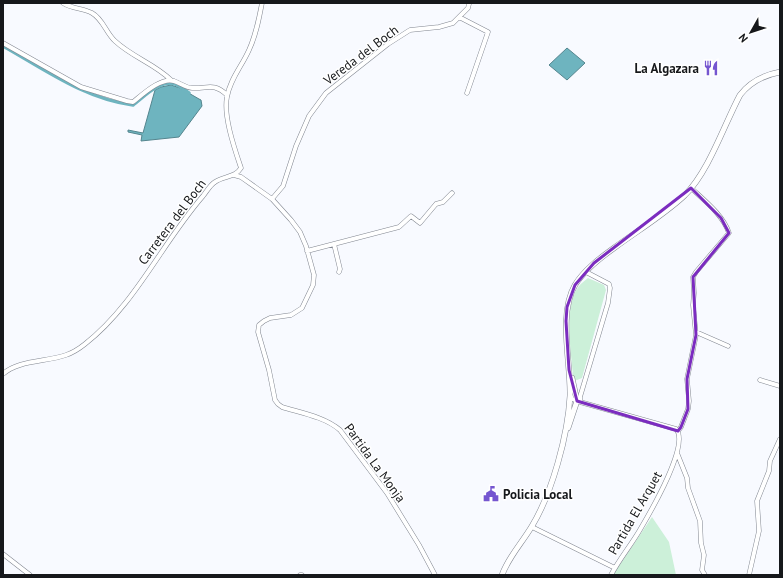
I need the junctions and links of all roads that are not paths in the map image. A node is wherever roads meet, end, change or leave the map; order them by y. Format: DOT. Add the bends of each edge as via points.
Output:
graph roads {
  1 [pos="62,3"];
  2 [pos="262,3"];
  3 [pos="469,4"];
  4 [pos="459,17"];
  5 [pos="3,43"];
  6 [pos="780,72"];
  7 [pos="171,80"];
  8 [pos="466,93"];
  9 [pos="227,95"];
  10 [pos="234,175"];
  11 [pos="691,188"];
  12 [pos="452,193"];
  13 [pos="272,199"];
  14 [pos="334,244"];
  15 [pos="307,251"];
  16 [pos="339,272"];
  17 [pos="586,272"];
  18 [pos="696,332"];
  19 [pos="728,346"];
  20 [pos="570,370"];
  21 [pos="3,374"];
  22 [pos="760,380"];
  23 [pos="780,386"];
  24 [pos="570,396"];
  25 [pos="578,402"];
  26 [pos="678,430"];
  27 [pos="565,434"];
  28 [pos="780,439"];
  29 [pos="677,452"];
  30 [pos="532,527"];
  31 [pos="3,554"];
  32 [pos="615,568"];
  33 [pos="30,575"];
  34 [pos="435,575"];
  35 [pos="502,575"];
  36 [pos="611,575"];
  37 [pos="705,575"];
  38 [pos="749,575"];
  1 -- 7 [label="street" via="96,16 113,40"];
  2 -- 9 [label="street" via="256,33"];
  3 -- 4 [label="street, Vereda del Boch"];
  4 -- 8 [label="street" via="488,32"];
  4 -- 13 [label="street, Vereda del Boch" via="453,23 439,27 410,30 326,93 309,116 283,186"];
  5 -- 7 [label="street" via="81,87 127,102 133,102 156,84"];
  6 -- 11 [label="street" via="760,78 740,95 703,170"];
  7 -- 9 [label="street" via="190,88 214,87"];
  9 -- 10 [label="street" via="228,123 241,168"];
  10 -- 13 [label="street" via="241,177"];
  10 -- 21 [label="street, Carretera del Boch" via="215,182 128,300 84,345 67,355 27,364"];
  11 -- 17 [label="street" via="672,206 608,252"];
  11 -- 18 [label="street" via="721,218 729,233 693,278"];
  12 -- 14 [label="street" via="443,202 436,204 420,223 411,216 399,227"];
  13 -- 15 [label="street" via="300,232"];
  14 -- 15 [label="street"];
  14 -- 16 [label="street"];
  15 -- 34 [label="street, Partida La Monja" via="314,275 313,285 305,303 297,312 264,321 258,332 275,400 282,406 325,420 340,430 387,494"];
  17 -- 20 [label="street" via="575,285 567,307"];
  17 -- 25 [label="street" via="609,284 610,288 608,303"];
  18 -- 19 [label="street"];
  18 -- 26 [label="street" via="687,379 688,409"];
  20 -- 24 [label="street"];
  20 -- 25 [label="street"];
  22 -- 23 [label="street"];
  24 -- 25 [label="street"];
  24 -- 27 [label="street"];
  25 -- 26 [label="street"];
  25 -- 27 [label="street"];
  26 -- 29 [label="street, Partida El Arquet" via="680,438"];
  27 -- 30 [label="street" via="552,482"];
  28 -- 38 [label="street" via="757,502 759,531"];
  29 -- 32 [label="street, Partida El Arquet" via="669,475 641,528"];
  29 -- 37 [label="street" via="700,521 704,555 702,570"];
  30 -- 32 [label="street"];
  30 -- 35 [label="street" via="512,554"];
  31 -- 33 [label="street"];
  32 -- 36 [label="street, Partida El Arquet"];
}
